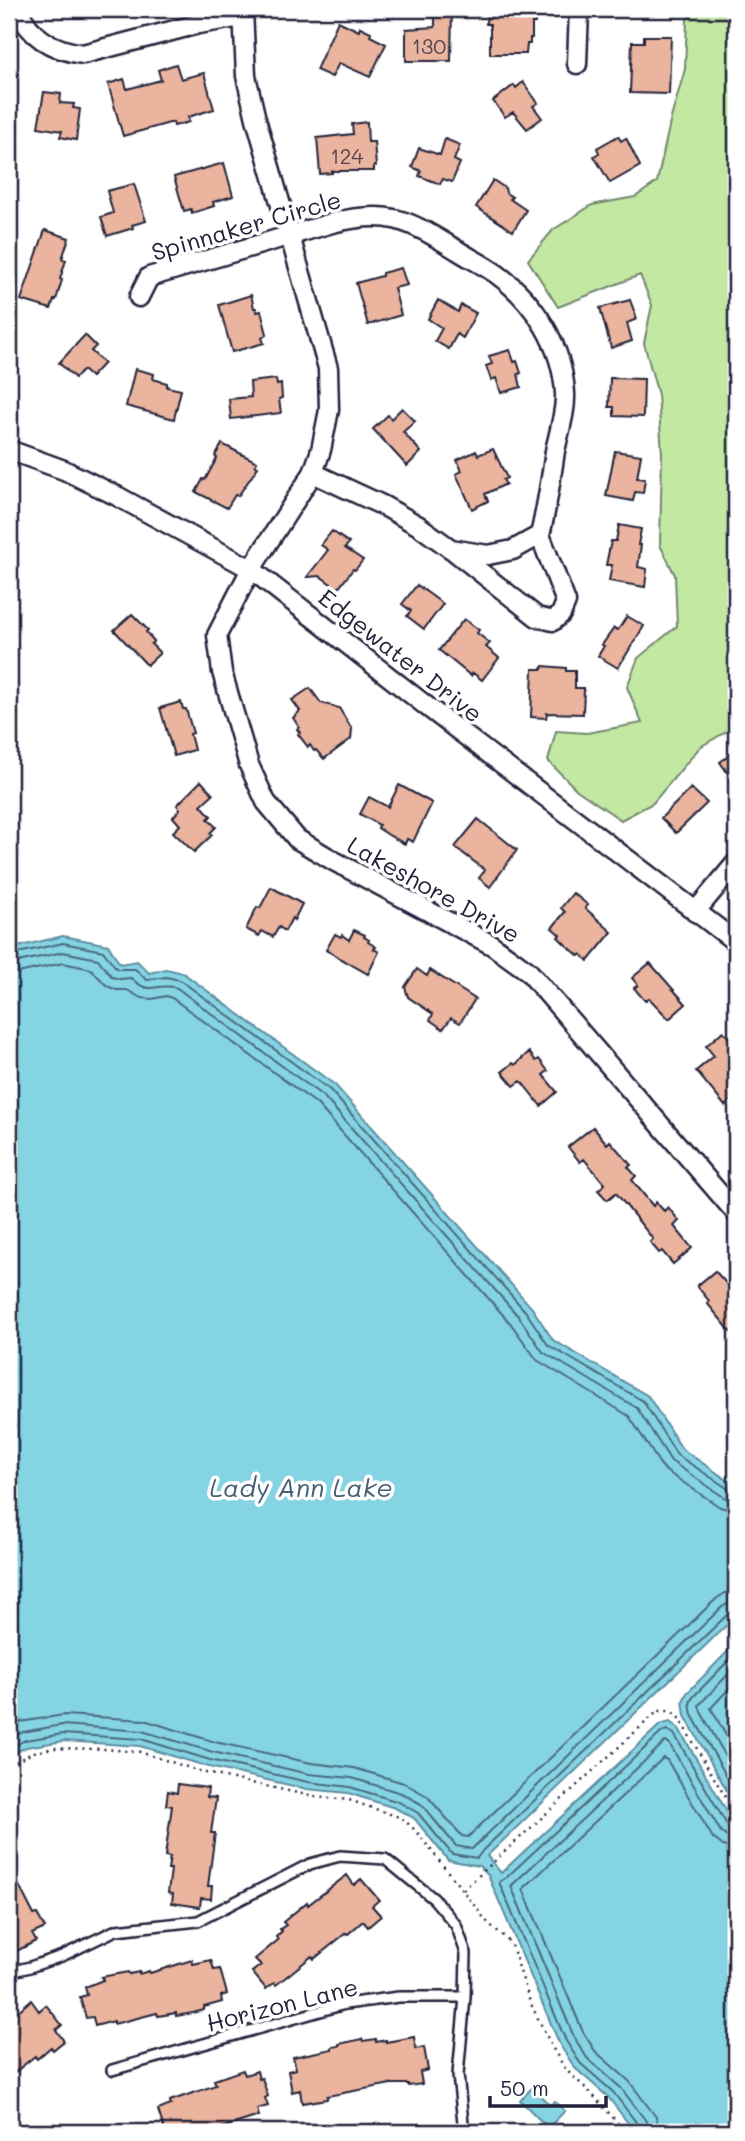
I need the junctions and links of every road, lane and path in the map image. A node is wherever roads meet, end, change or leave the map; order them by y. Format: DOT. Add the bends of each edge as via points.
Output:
graph roads {
  1 [pos="18,9"];
  2 [pos="579,9"];
  3 [pos="243,13"];
  4 [pos="576,64"];
  5 [pos="289,237"];
  6 [pos="139,297"];
  7 [pos="9,450"];
  8 [pos="313,473"];
  9 [pos="540,535"];
  10 [pos="451,548"];
  11 [pos="251,569"];
  12 [pos="736,863"];
  13 [pos="695,912"];
  14 [pos="736,942"];
  15 [pos="736,1213"];
  16 [pos="9,1765"];
  17 [pos="736,1815"];
  18 [pos="463,1890"];
  19 [pos="9,1972"];
  20 [pos="465,1997"];
  21 [pos="112,2070"];
  22 [pos="464,2132"];
  23 [pos="626,2132"];
  1 -- 3 [label="street" via="40,39 66,52 83,54"];
  2 -- 4 [label="street"];
  3 -- 5 [label="street, Lakeshore Drive" via="246,76"];
  5 -- 6 [label="street, Spinnaker Circle" via="149,277"];
  5 -- 8 [label="street, Lakeshore Drive" via="328,368 329,410"];
  5 -- 9 [label="street, Spinnaker Circle" via="353,218 395,218 416,225 498,275 526,299 551,337 565,395"];
  7 -- 11 [label="street, Edgewater Drive" via="117,496"];
  8 -- 10 [label="street" via="384,506"];
  8 -- 11 [label="street, Lakeshore Drive"];
  9 -- 10 [label="street" via="513,550 488,555"];
  9 -- 10 [label="street" via="566,602 553,621 537,617"];
  11 -- 13 [label="street, Edgewater Drive"];
  11 -- 15 [label="street, Lakeshore Drive" via="217,635 222,672 249,765 266,802 298,839 492,945 528,971"];
  12 -- 13 [label="street"];
  13 -- 14 [label="street, Edgewater Drive"];
  16 -- 18 [label="path" via="54,1748 132,1751 279,1790 349,1800 402,1818"];
  17 -- 18 [label="path" via="677,1715 658,1711"];
  18 -- 23 [label="path" via="513,1949 530,2002 566,2070"];
  19 -- 20 [label="lane" via="62,1956 116,1930 198,1921 310,1864 340,1856 385,1859 434,1899 456,1925 466,1953"];
  20 -- 21 [label="lane, Horizon Lane" via="399,1997 345,2004"];
  20 -- 22 [label="lane" via="458,2075"];
}
